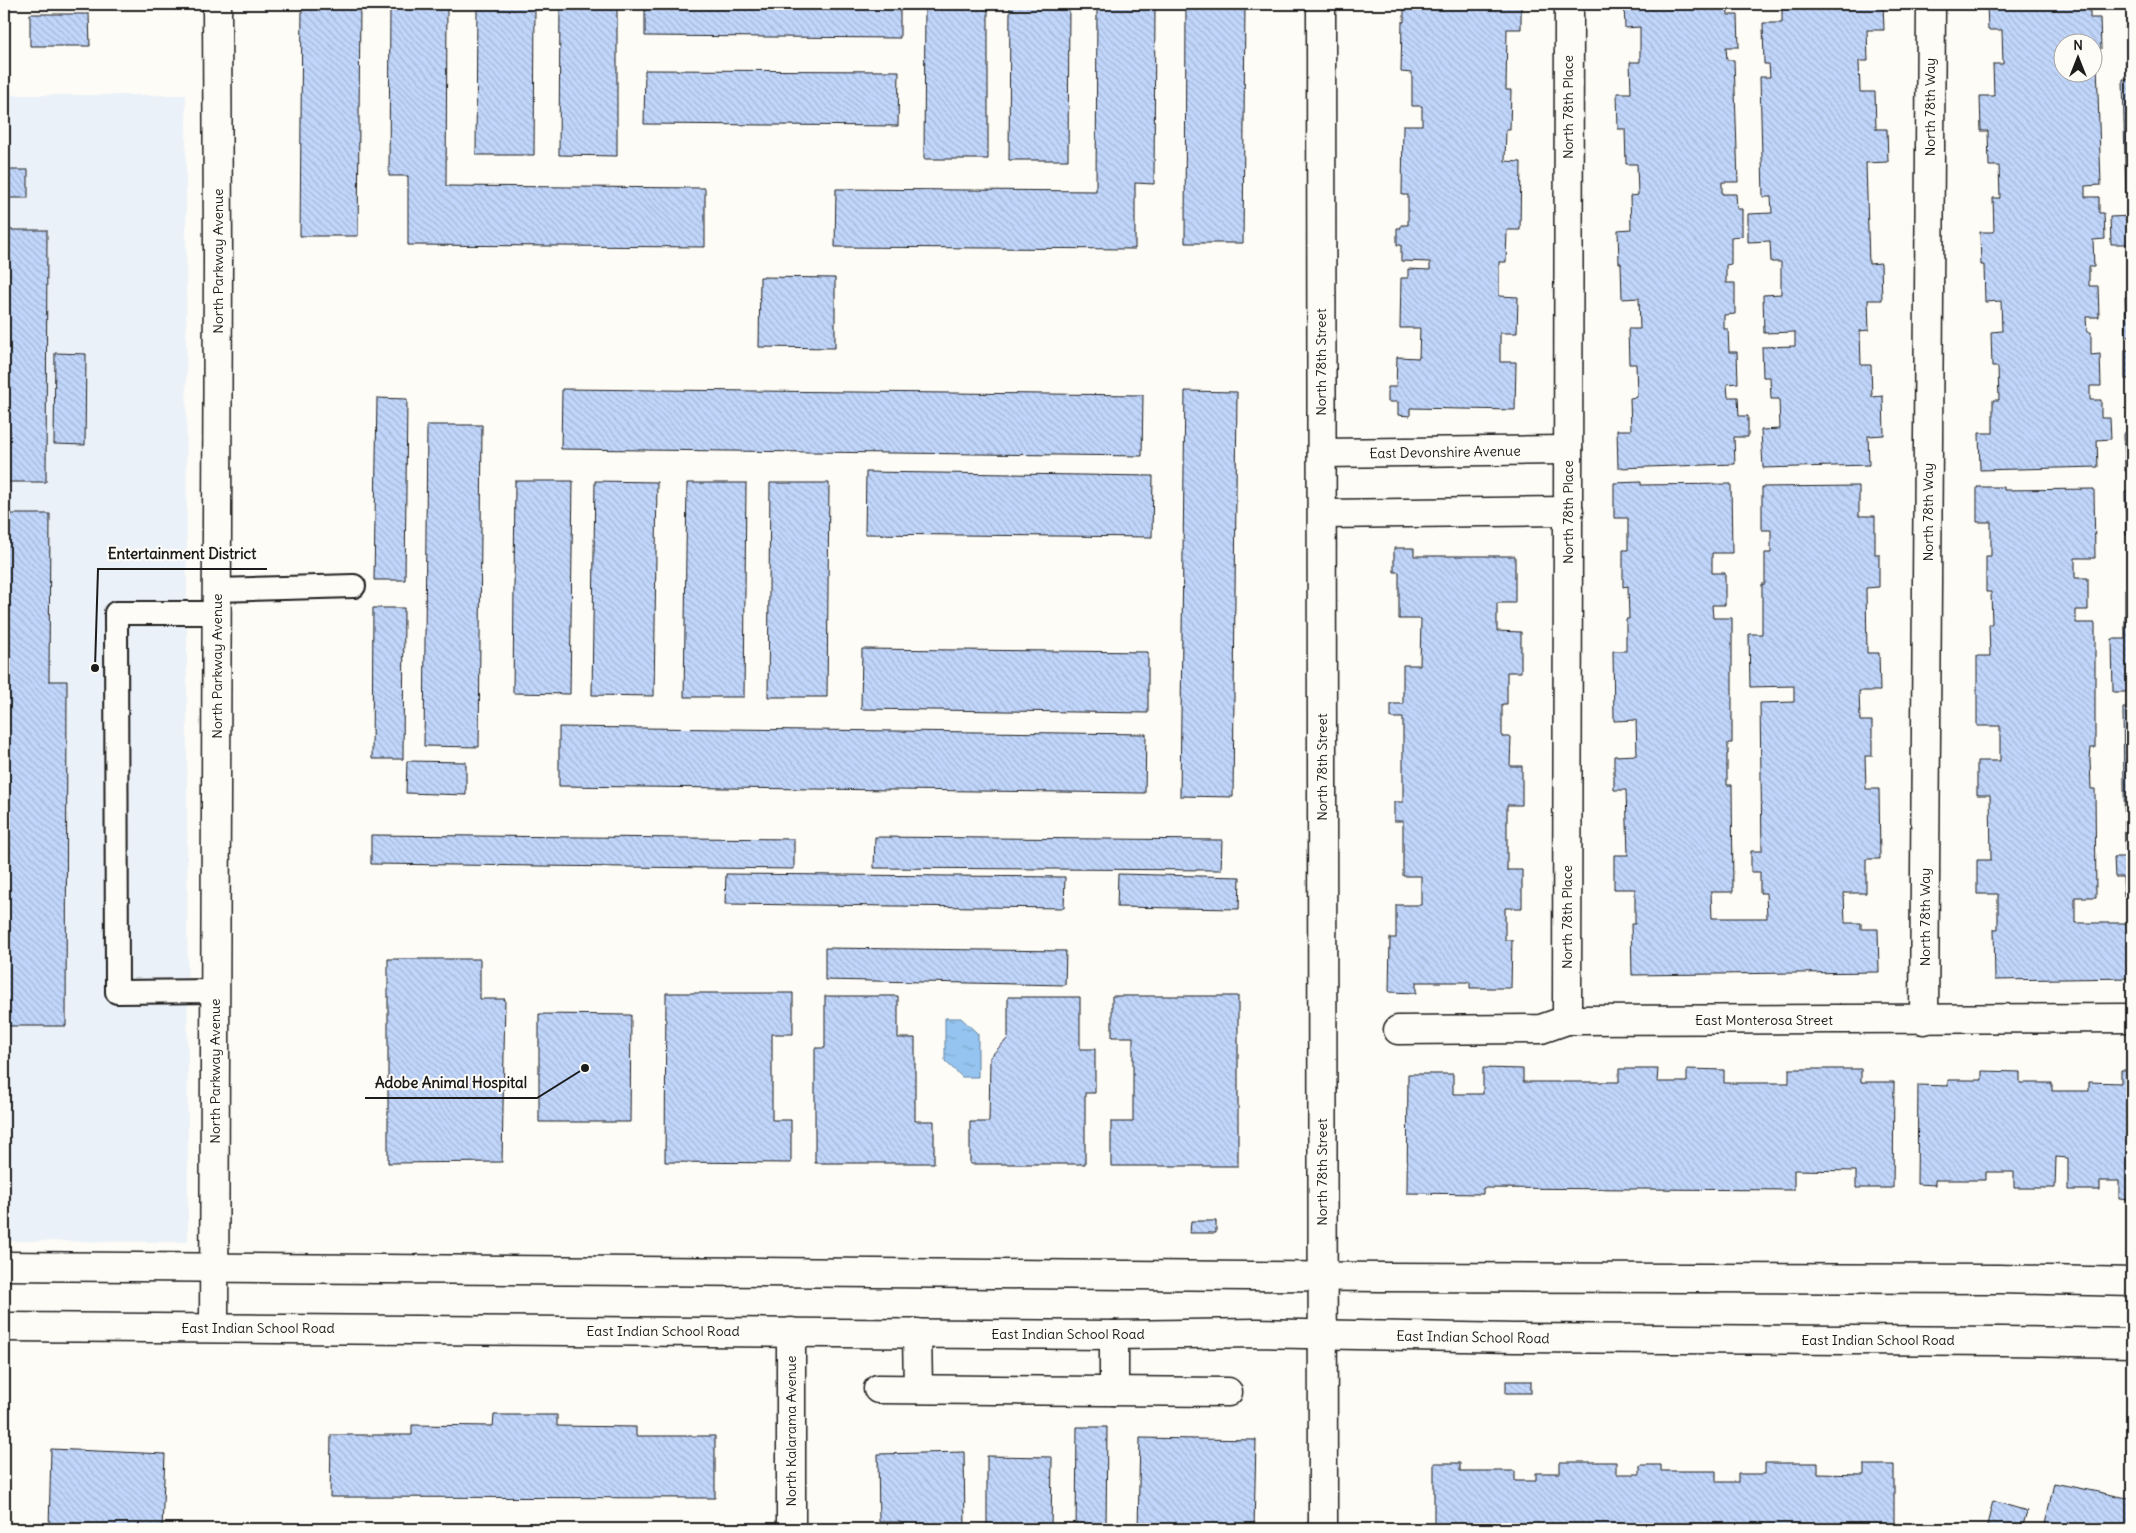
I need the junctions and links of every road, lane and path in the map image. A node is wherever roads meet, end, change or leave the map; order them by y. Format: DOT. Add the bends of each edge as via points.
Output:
graph roads {
  1 [pos="217,4"];
  2 [pos="1321,4"];
  3 [pos="1569,4"];
  4 [pos="1931,4"];
  5 [pos="1568,450"];
  6 [pos="1322,453"];
  7 [pos="1569,511"];
  8 [pos="1322,514"];
  9 [pos="354,586"];
  10 [pos="217,601"];
  11 [pos="215,991"];
  12 [pos="2132,1018"];
  13 [pos="1567,1020"];
  14 [pos="1924,1020"];
  15 [pos="1398,1030"];
  16 [pos="4,1266"];
  17 [pos="214,1268"];
  18 [pos="1323,1277"];
  19 [pos="2132,1282"];
  20 [pos="4,1327"];
  21 [pos="214,1328"];
  22 [pos="791,1332"];
  23 [pos="917,1333"];
  24 [pos="1114,1335"];
  25 [pos="1324,1335"];
  26 [pos="2132,1343"];
  27 [pos="878,1389"];
  28 [pos="918,1389"];
  29 [pos="1114,1391"];
  30 [pos="1228,1392"];
  31 [pos="791,1529"];
  32 [pos="1323,1529"];
  1 -- 10 [label="street, North Parkway Avenue"];
  2 -- 6 [label="street, North 78th Street"];
  3 -- 5 [label="street, North 78th Place"];
  4 -- 14 [label="street, North 78th Way"];
  5 -- 6 [label="street, East Devonshire Avenue"];
  5 -- 7 [label="street, North 78th Place"];
  6 -- 8 [label="street, North 78th Street"];
  7 -- 8 [label="street"];
  7 -- 13 [label="street, North 78th Place"];
  8 -- 18 [label="street, North 78th Street"];
  9 -- 10 [label="lane"];
  10 -- 11 [label="street, North Parkway Avenue"];
  10 -- 11 [label="lane" via="116,613 117,992"];
  11 -- 17 [label="street, North Parkway Avenue"];
  12 -- 14 [label="street, East Monterosa Street"];
  13 -- 14 [label="street, East Monterosa Street"];
  13 -- 15 [label="street, East Monterosa Street" via="1541,1030"];
  16 -- 17 [label="street"];
  17 -- 18 [label="street"];
  17 -- 21 [label="street, North Parkway Avenue"];
  18 -- 19 [label="street"];
  18 -- 25 [label="street, North 78th Street"];
  20 -- 21 [label="street, East Indian School Road"];
  21 -- 22 [label="street, East Indian School Road"];
  22 -- 23 [label="street, East Indian School Road"];
  22 -- 31 [label="street, North Kalarama Avenue"];
  23 -- 24 [label="street, East Indian School Road"];
  23 -- 28 [label="street"];
  24 -- 25 [label="street, East Indian School Road"];
  24 -- 29 [label="street"];
  25 -- 26 [label="street, East Indian School Road"];
  25 -- 32 [label="street, North 78th Street"];
  27 -- 28 [label="street"];
  28 -- 29 [label="street"];
  29 -- 30 [label="street"];
}
